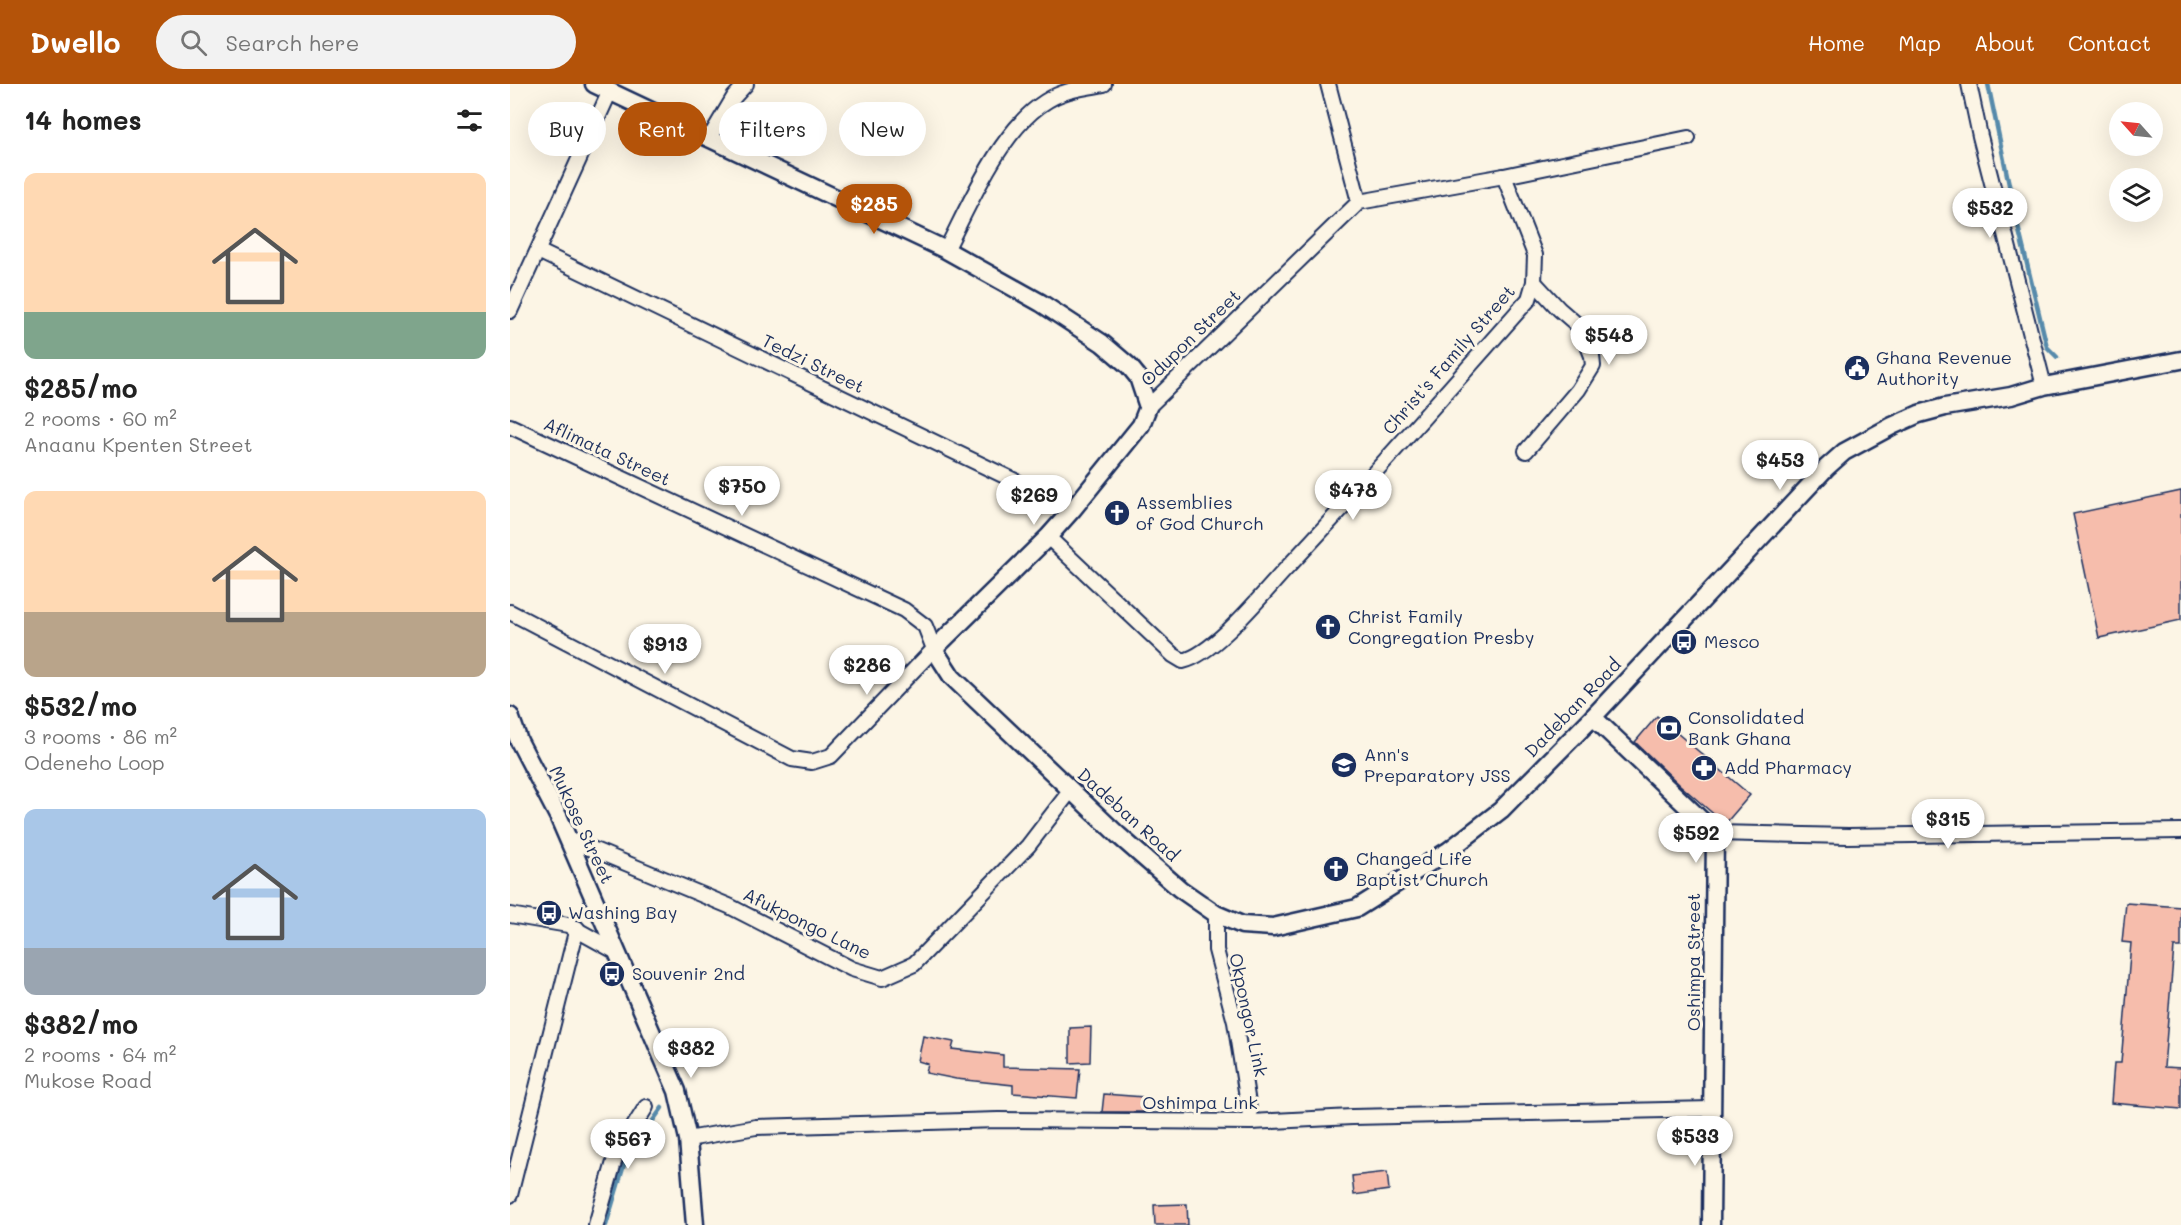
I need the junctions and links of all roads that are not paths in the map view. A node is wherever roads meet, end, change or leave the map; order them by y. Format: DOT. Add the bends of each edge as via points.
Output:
graph roads {
  1 [pos="594,84"];
  2 [pos="746,84"];
  3 [pos="1104,84"];
  4 [pos="1328,84"];
  5 [pos="1969,84"];
  6 [pos="610,91"];
  7 [pos="1688,138"];
  8 [pos="710,139"];
  9 [pos="1504,176"];
  10 [pos="1359,202"];
  11 [pos="946,250"];
  12 [pos="538,251"];
  13 [pos="1534,282"];
  14 [pos="510,310"];
  15 [pos="2181,360"];
  16 [pos="2044,386"];
  17 [pos="1148,407"];
  18 [pos="510,426"];
  19 [pos="1526,451"];
  20 [pos="1073,509"];
  21 [pos="1048,537"];
  22 [pos="510,612"];
  23 [pos="934,649"];
  24 [pos="510,716"];
  25 [pos="1593,717"];
  26 [pos="1071,790"];
  27 [pos="2181,831"];
  28 [pos="1715,833"];
  29 [pos="568,839"];
  30 [pos="1216,914"];
  31 [pos="510,915"];
  32 [pos="578,928"];
  33 [pos="615,951"];
  34 [pos="646,1107"];
  35 [pos="1712,1109"];
  36 [pos="1251,1122"];
  37 [pos="688,1139"];
  38 [pos="510,1195"];
  39 [pos="596,1225"];
  40 [pos="695,1225"];
  41 [pos="1711,1225"];
  1 -- 6 [label="street"];
  2 -- 8 [label="street"];
  3 -- 11 [label="street" via="1062,93 1034,110 1008,136"];
  4 -- 10 [label="street"];
  5 -- 16 [label="street"];
  6 -- 8 [label="street"];
  6 -- 12 [label="street"];
  7 -- 9 [label="street"];
  8 -- 11 [label="street"];
  9 -- 10 [label="street"];
  9 -- 13 [label="street, Christ's Family Street" via="1535,255"];
  10 -- 17 [label="street, Odupon Street"];
  11 -- 17 [label="street" via="1041,303 1102,343 1138,377"];
  12 -- 14 [label="street"];
  12 -- 20 [label="street, Tedzi Street"];
  13 -- 19 [label="street" via="1581,328 1593,366 1578,390"];
  13 -- 21 [label="street, Christ's Family Street" via="1529,299 1346,505 1227,631 1194,658 1183,661 1173,655"];
  15 -- 16 [label="street, Dadeban Road"];
  16 -- 25 [label="street, Dadeban Road" via="1919,414 1844,452"];
  17 -- 20 [label="street, Odupon Street" via="1141,425"];
  18 -- 23 [label="street, Aflimata Street" via="904,610 925,627"];
  20 -- 21 [label="street, Odupon Street"];
  21 -- 23 [label="street, Odupon Street"];
  22 -- 23 [label="street, Odupon Street" via="792,759 812,762 831,756"];
  23 -- 26 [label="street, Dadeban Road" via="952,677"];
  24 -- 29 [label="street, Mukose Street"];
  25 -- 28 [label="street"];
  25 -- 30 [label="street, Dadeban Road" via="1495,815 1448,851 1357,908 1273,927 1242,925"];
  26 -- 29 [label="street, Afukpongo Lane" via="1028,846 914,964 882,978 852,969 729,906"];
  26 -- 30 [label="street, Dadeban Road" via="1180,889"];
  27 -- 28 [label="street" via="1848,836"];
  28 -- 35 [label="street, Oshimpa Street"];
  29 -- 33 [label="street, Mukose Street"];
  30 -- 36 [label="street, Okpongor Link" via="1216,950 1235,1022"];
  31 -- 32 [label="street"];
  32 -- 33 [label="street"];
  32 -- 38 [label="street"];
  33 -- 37 [label="street, Mukose Street" via="677,1091"];
  34 -- 39 [label="street" via="616,1155"];
  35 -- 36 [label="street, Oshimpa Link"];
  35 -- 41 [label="street, Oshimpa Street"];
  36 -- 37 [label="street, Oshimpa Link" via="998,1120 756,1127"];
  37 -- 40 [label="street, Mukose Street"];
}
